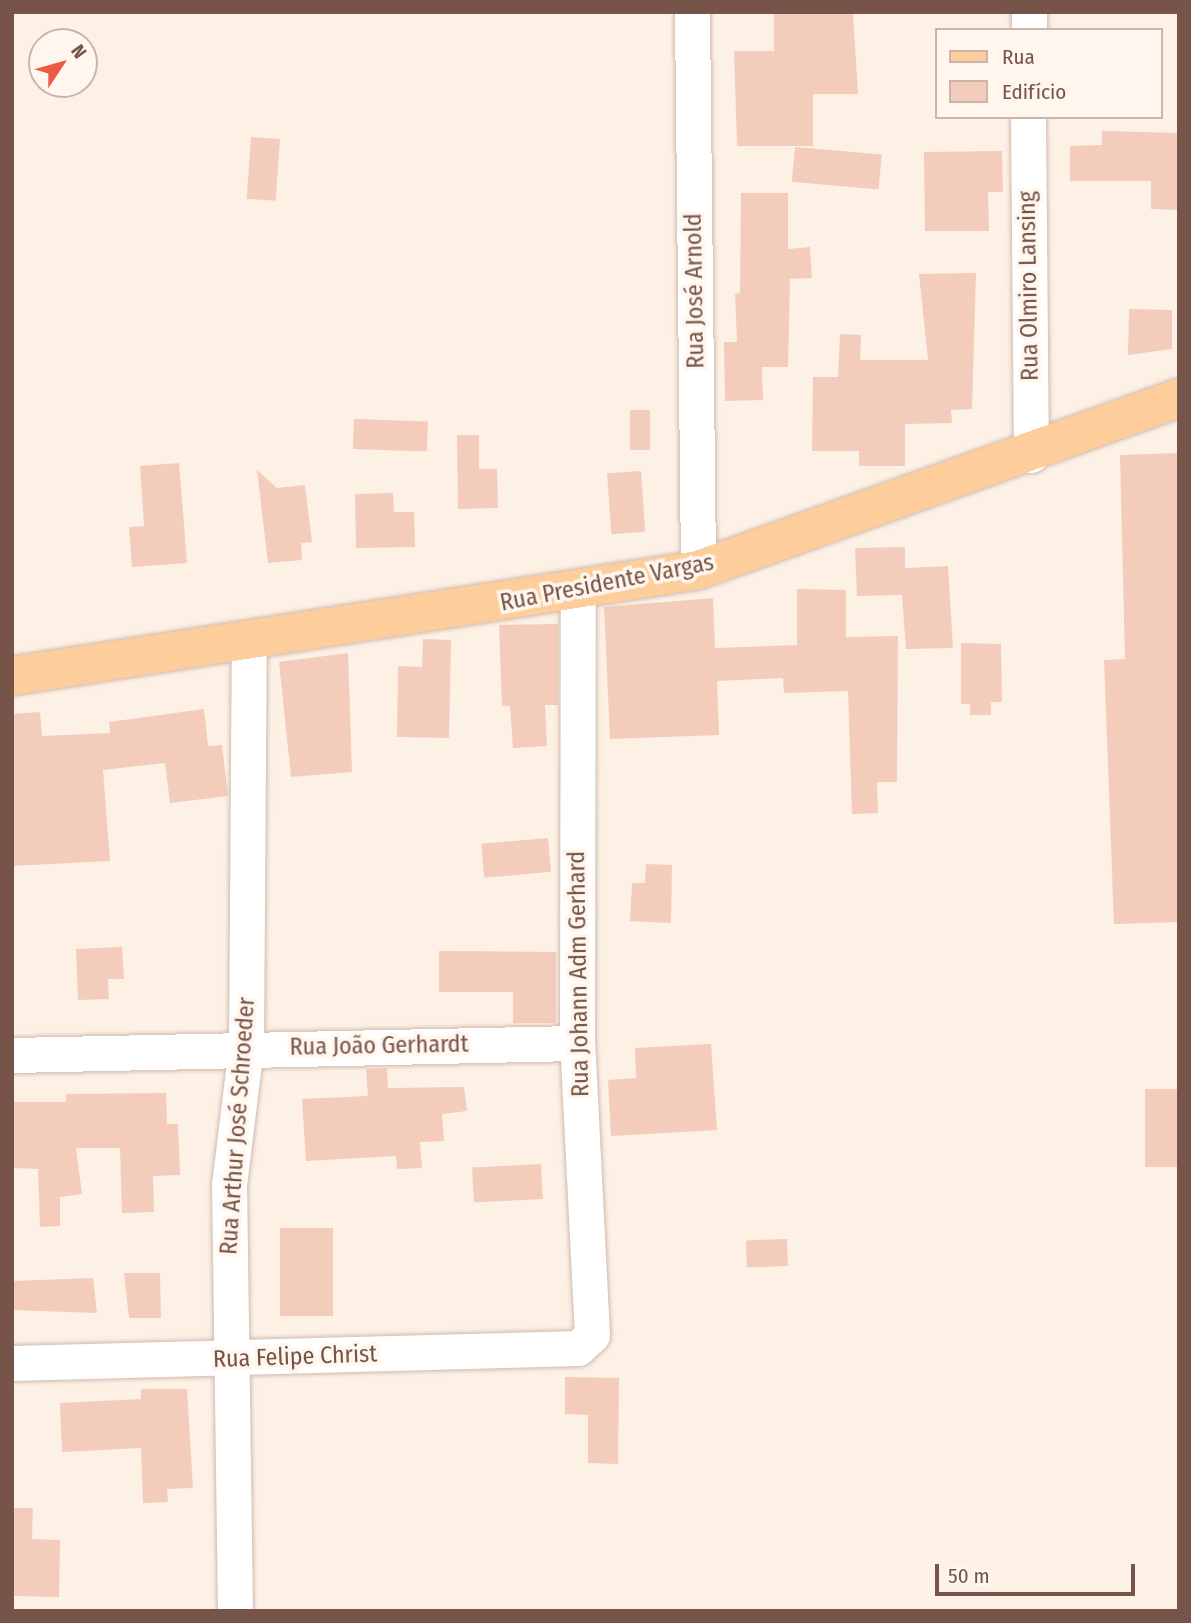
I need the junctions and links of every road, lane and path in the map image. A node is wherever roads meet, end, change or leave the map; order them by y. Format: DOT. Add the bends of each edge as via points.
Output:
graph roads {
  1 [pos="692,12"];
  2 [pos="1028,119"];
  3 [pos="1179,398"];
  4 [pos="1031,455"];
  5 [pos="698,570"];
  6 [pos="578,593"];
  7 [pos="249,641"];
  8 [pos="12,676"];
  9 [pos="577,1043"];
  10 [pos="246,1047"];
  11 [pos="12,1055"];
  12 [pos="578,1349"];
  13 [pos="228,1359"];
  14 [pos="12,1363"];
  15 [pos="235,1611"];
  1 -- 5 [label="street, Rua José Arnold"];
  2 -- 4 [label="street, Rua Olmiro Lansing"];
  3 -- 4 [label="main road, Rua Presidente Vargas"];
  4 -- 5 [label="main road, Rua Presidente Vargas"];
  5 -- 6 [label="main road, Rua Presidente Vargas"];
  6 -- 7 [label="main road, Rua Presidente Vargas"];
  6 -- 9 [label="street, Rua Johann Adm Gerhard"];
  7 -- 8 [label="main road, Rua Presidente Vargas"];
  7 -- 10 [label="street, Rua Arthur José Schroeder"];
  9 -- 10 [label="street, Rua João Gerhardt"];
  9 -- 12 [label="street, Rua Johann Adm Gerhard" via="594,1306 592,1335"];
  10 -- 11 [label="street, Rua João Gerhardt" via="144,1056"];
  10 -- 13 [label="street, Rua Arthur José Schroeder" via="229,1185"];
  12 -- 13 [label="street, Rua Felipe Christ"];
  13 -- 14 [label="street, Rua Felipe Christ"];
  13 -- 15 [label="street, Rua Arthur José Schroeder"];
}
